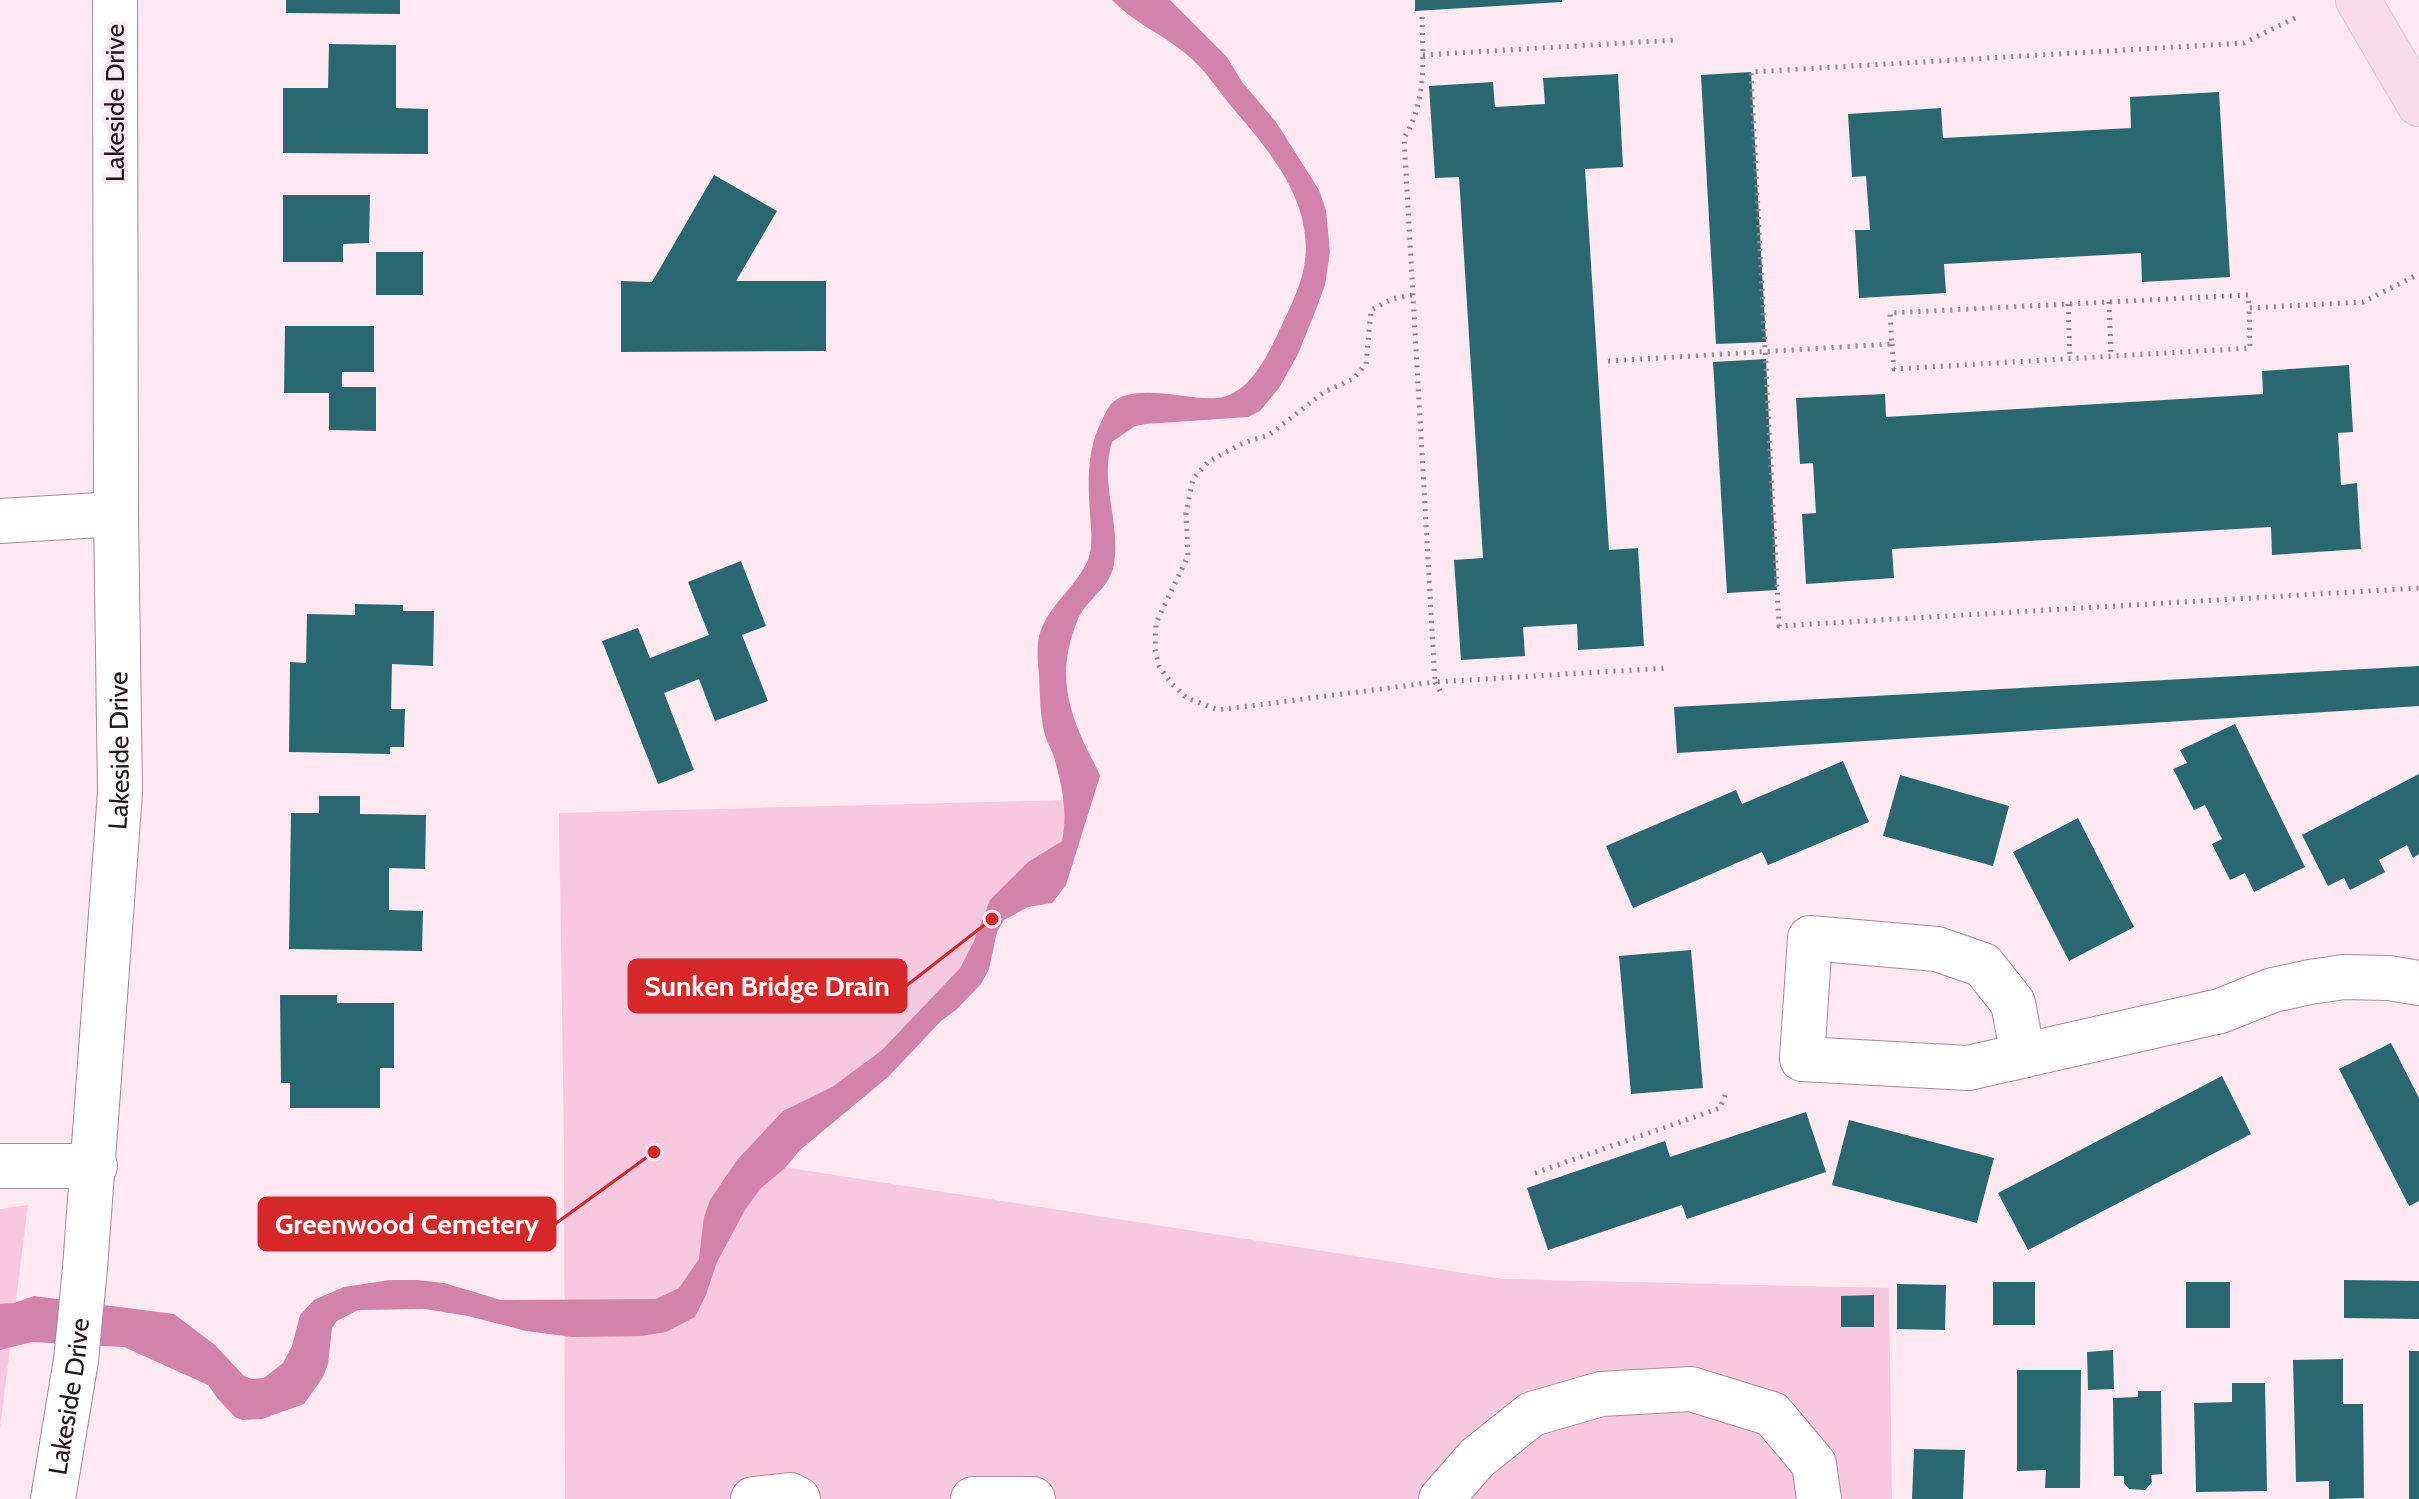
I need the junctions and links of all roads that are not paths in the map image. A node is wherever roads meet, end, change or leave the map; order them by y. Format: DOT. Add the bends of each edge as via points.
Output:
graph roads {
  1 [pos="115,0"];
  2 [pos="2358,0"];
  3 [pos="2419,104"];
  4 [pos="116,514"];
  5 [pos="0,521"];
  6 [pos="2419,983"];
  7 [pos="2023,1056"];
  8 [pos="0,1166"];
  9 [pos="95,1166"];
  10 [pos="53,1499"];
  11 [pos="753,1499"];
  12 [pos="798,1499"];
  13 [pos="973,1499"];
  14 [pos="1033,1499"];
  15 [pos="1441,1499"];
  16 [pos="1819,1499"];
  1 -- 4 [label="street, Lakeside Drive"];
  2 -- 3 [label="main road"];
  4 -- 5 [label="street"];
  4 -- 9 [label="street, Lakeside Drive" via="120,792"];
  6 -- 7 [label="street" via="2344,977 2310,982 2220,1011"];
  7 -- 7 [label="street" via="2013,1003 1983,965 1937,949 1810,938 1802,1059 1968,1068"];
  8 -- 9 [label="street"];
  9 -- 10 [label="street, Lakeside Drive" via="76,1360"];
  11 -- 12 [label="street"];
  13 -- 14 [label="street"];
  15 -- 16 [label="street" via="1477,1458 1532,1414 1601,1394 1691,1389 1772,1414 1814,1464"];
}
